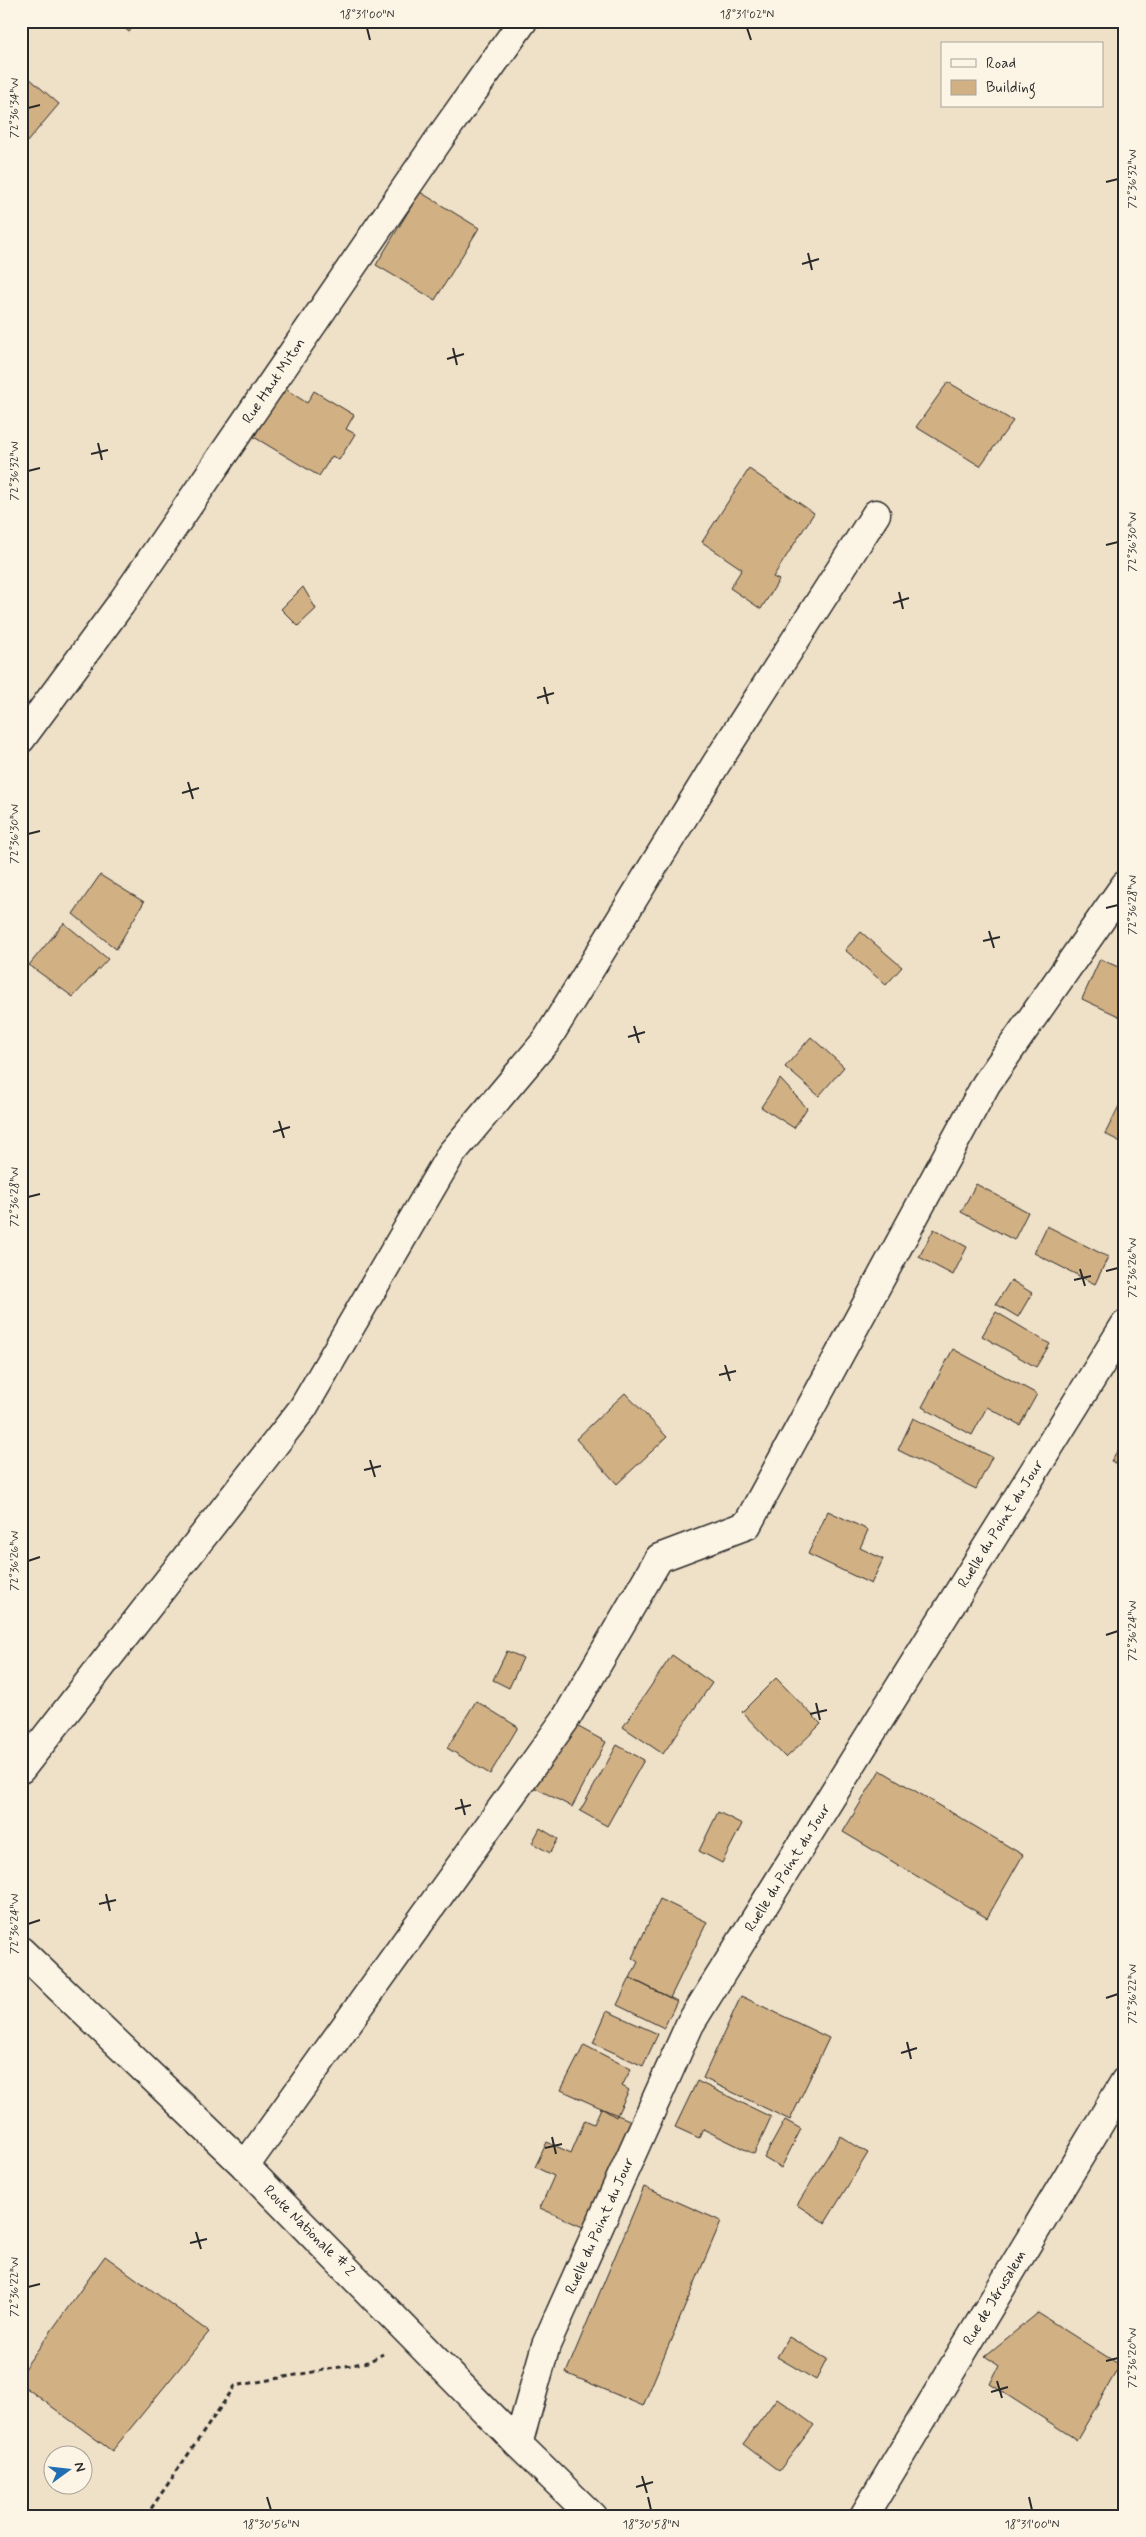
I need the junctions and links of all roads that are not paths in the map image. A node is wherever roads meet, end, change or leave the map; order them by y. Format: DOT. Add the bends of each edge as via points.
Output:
graph roads {
  1 [pos="523,21"];
  2 [pos="876,514"];
  3 [pos="21,739"];
  4 [pos="1125,885"];
  5 [pos="1125,1325"];
  6 [pos="21,1770"];
  7 [pos="21,1952"];
  8 [pos="1125,2081"];
  9 [pos="246,2166"];
  10 [pos="518,2444"];
  11 [pos="592,2516"];
  12 [pos="864,2516"];
  1 -- 3 [label="street, Rue Haut Miton" via="120,605"];
  2 -- 6 [label="street" via="716,764 546,1041 451,1154 303,1408"];
  4 -- 9 [label="street" via="986,1084 747,1525 659,1558 565,1720"];
  5 -- 10 [label="street, Ruelle du Point du Jour" via="690,2024 546,2345"];
  7 -- 9 [label="street, Route Nationale # 2"];
  8 -- 12 [label="street, Rue de Jérusalem"];
  9 -- 10 [label="street, Route Nationale # 2"];
  10 -- 11 [label="street, Route Nationale # 2"];
}
